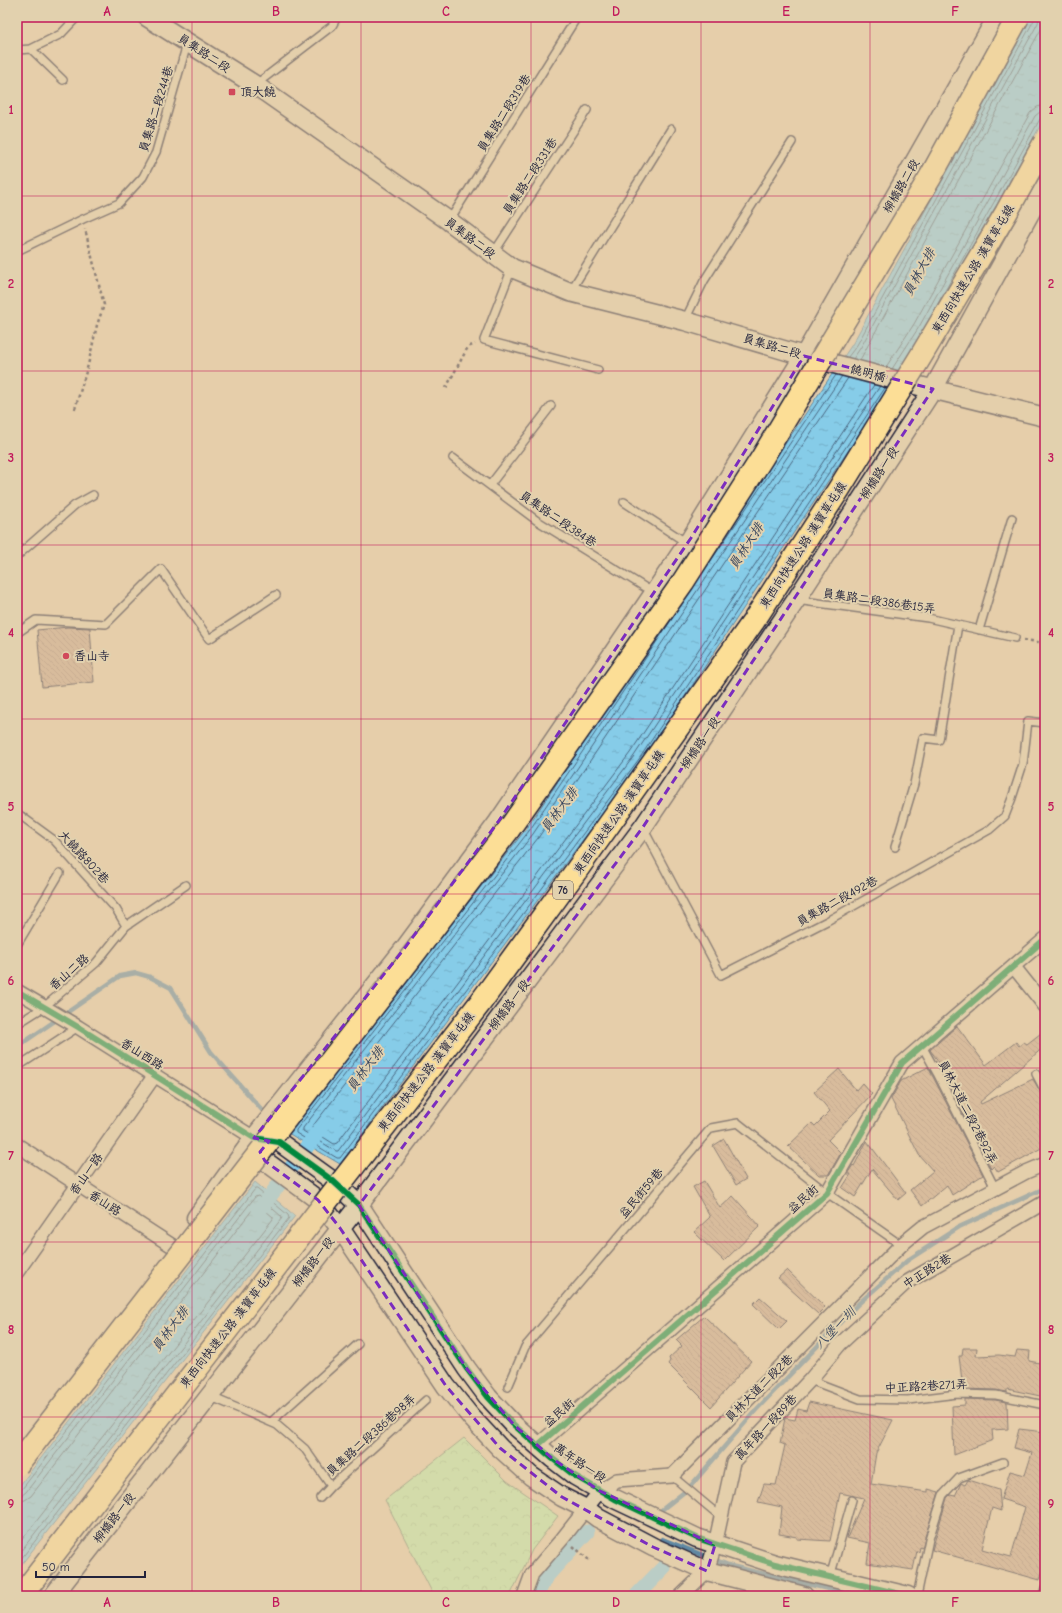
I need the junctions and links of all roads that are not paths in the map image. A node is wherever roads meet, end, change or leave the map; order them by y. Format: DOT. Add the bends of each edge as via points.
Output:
graph roads {
  1 [pos="77,17"];
  2 [pos="147,17"];
  3 [pos="337,17"];
  4 [pos="577,17"];
  5 [pos="997,17"];
  6 [pos="1018,17"];
  7 [pos="188,42"];
  8 [pos="31,49"];
  9 [pos="17,50"];
  10 [pos="63,80"];
  11 [pos="255,85"];
  12 [pos="587,110"];
  13 [pos="671,129"];
  14 [pos="792,142"];
  15 [pos="1045,142"];
  16 [pos="1045,186"];
  17 [pos="449,221"];
  18 [pos="17,251"];
  19 [pos="492,255"];
  20 [pos="512,268"];
  21 [pos="570,292"];
  22 [pos="684,320"];
  23 [pos="804,356"];
  24 [pos="837,364"];
  25 [pos="598,370"];
  26 [pos="933,389"];
  27 [pos="551,406"];
  28 [pos="1045,417"];
  29 [pos="453,458"];
  30 [pos="490,485"];
  31 [pos="93,494"];
  32 [pos="624,502"];
  33 [pos="1012,518"];
  34 [pos="687,544"];
  35 [pos="17,556"];
  36 [pos="654,593"];
  37 [pos="276,595"];
  38 [pos="796,600"];
  39 [pos="958,625"];
  40 [pos="979,630"];
  41 [pos="17,633"];
  42 [pos="1016,638"];
  43 [pos="1045,723"];
  44 [pos="17,812"];
  45 [pos="642,827"];
  46 [pos="895,847"];
  47 [pos="60,873"];
  48 [pos="186,885"];
  49 [pos="126,926"];
  50 [pos="1045,939"];
  51 [pos="17,945"];
  52 [pos="1014,967"];
  53 [pos="17,991"];
  54 [pos="1045,1006"];
  55 [pos="44,1007"];
  56 [pos="17,1024"];
  57 [pos="78,1027"];
  58 [pos="922,1046"];
  59 [pos="17,1067"];
  60 [pos="1036,1074"];
  61 [pos="155,1075"];
  62 [pos="1045,1091"];
  63 [pos="254,1138"];
  64 [pos="17,1145"];
  65 [pos="1045,1164"];
  66 [pos="78,1186"];
  67 [pos="995,1188"];
  68 [pos="827,1193"];
  69 [pos="1045,1202"];
  70 [pos="359,1205"];
  71 [pos="340,1228"];
  72 [pos="901,1245"];
  73 [pos="174,1248"];
  74 [pos="17,1272"];
  75 [pos="358,1344"];
  76 [pos="810,1380"];
  77 [pos="508,1388"];
  78 [pos="209,1396"];
  79 [pos="426,1400"];
  80 [pos="1045,1405"];
  81 [pos="271,1422"];
  82 [pos="538,1446"];
  83 [pos="17,1447"];
  84 [pos="1003,1462"];
  85 [pos="17,1465"];
  86 [pos="672,1476"];
  87 [pos="331,1486"];
  88 [pos="608,1495"];
  89 [pos="320,1498"];
  90 [pos="852,1500"];
  91 [pos="592,1514"];
  92 [pos="721,1517"];
  93 [pos="715,1545"];
  94 [pos="707,1572"];
  95 [pos="830,1577"];
  96 [pos="1045,1588"];
  97 [pos="21,1596"];
  98 [pos="53,1596"];
  99 [pos="524,1596"];
  100 [pos="681,1596"];
  101 [pos="804,1596"];
  102 [pos="908,1596"];
  103 [pos="917,1596"];
  104 [pos="1043,1596"];
  1 -- 8 [label="lane" via="61,34"];
  2 -- 7 [label="main road, 員集路二段"];
  3 -- 11 [label="lane" via="332,26"];
  4 -- 17 [label="lane, 員集路二段319巷"];
  5 -- 23 [label="main road, 柳橋路二段"];
  6 -- 85 [label="highway, bridge" via="931,176 762,458 683,582 509,829"];
  7 -- 11 [label="main road, 員集路二段"];
  7 -- 18 [label="lane, 員集路二段244巷" via="156,152 143,177 119,203"];
  8 -- 9 [label="lane"];
  8 -- 10 [label="lane"];
  11 -- 17 [label="main road, 員集路二段"];
  12 -- 19 [label="lane, 員集路二段331巷"];
  13 -- 21 [label="lane"];
  14 -- 22 [label="lane" via="704,281"];
  15 -- 97 [label="highway, 東西向快速公路 漢寶草屯線 / 76, bridge" via="921,356 839,490 753,622 480,1003"];
  16 -- 26 [label="main road"];
  17 -- 19 [label="main road, 員集路二段"];
  19 -- 20 [label="main road, 員集路二段"];
  20 -- 21 [label="main road, 員集路二段"];
  20 -- 25 [label="lane" via="484,340"];
  21 -- 22 [label="main road, 員集路二段"];
  22 -- 23 [label="main road, 員集路二段"];
  23 -- 24 [label="main road, 員集路二段"];
  23 -- 34 [label="main road"];
  24 -- 26 [label="main road, 饒明橋"];
  26 -- 28 [label="main road"];
  26 -- 38 [label="main road, 柳橋路一段"];
  27 -- 30 [label="lane"];
  29 -- 30 [label="lane, 員集路二段384巷"];
  30 -- 36 [label="lane, 員集路二段384巷" via="536,520"];
  31 -- 35 [label="lane" via="74,505"];
  32 -- 34 [label="lane"];
  33 -- 40 [label="lane"];
  34 -- 36 [label="main road"];
  36 -- 63 [label="main road" via="498,822 404,949"];
  37 -- 41 [label="lane" via="210,639 161,570 106,624 36,620"];
  38 -- 39 [label="lane, 員集路二段386巷15弄" via="928,618"];
  38 -- 45 [label="main road, 柳橋路一段"];
  39 -- 40 [label="lane, 員集路二段386巷15弄"];
  39 -- 46 [label="lane" via="939,740 923,738 914,784"];
  40 -- 42 [label="lane, 員集路二段386巷15弄"];
  43 -- 45 [label="lane, 員集路二段492巷" via="1028,721 1023,764 1012,798 1004,816 988,830 827,921 721,975"];
  44 -- 49 [label="lane, 大饒路802巷" via="54,840 116,909"];
  45 -- 70 [label="main road, 柳橋路一段"];
  47 -- 51 [label="lane"];
  48 -- 49 [label="lane, 香山二路"];
  49 -- 55 [label="lane, 香山二路" via="96,963"];
  50 -- 52 [label="street, 益民街"];
  52 -- 54 [label="street"];
  52 -- 58 [label="street, 益民街"];
  53 -- 55 [label="street, 香山西路"];
  55 -- 56 [label="lane, 香山二路"];
  55 -- 57 [label="street, 香山西路"];
  57 -- 59 [label="lane"];
  57 -- 61 [label="street, 香山西路"];
  58 -- 67 [label="lane, 員林大道二段2巷92弄"];
  58 -- 68 [label="street, 益民街" via="902,1063"];
  60 -- 62 [label="lane"];
  61 -- 63 [label="street, 香山西路"];
  61 -- 66 [label="street, 香山一路"];
  63 -- 70 [label="main road, 萬年路一段" via="279,1142 332,1181"];
  63 -- 71 [label="main road" via="265,1161 318,1200"];
  63 -- 73 [label="main road"];
  64 -- 66 [label="street, 香山路"];
  65 -- 67 [label="street, 員林大道二段2巷"];
  66 -- 73 [label="street, 香山路"];
  66 -- 74 [label="street, 香山一路"];
  67 -- 72 [label="street, 員林大道二段2巷" via="923,1226"];
  68 -- 72 [label="lane, 益民街59巷"];
  68 -- 77 [label="lane, 益民街59巷" via="738,1123 711,1128 525,1347"];
  68 -- 82 [label="street, 益民街"];
  69 -- 76 [label="street, 中正路2巷" via="907,1282 840,1344"];
  70 -- 71 [label="main road, 柳橋路一段"];
  70 -- 82 [label="main road, 萬年路一段" via="466,1369 514,1425"];
  71 -- 78 [label="main road, 柳橋路一段"];
  71 -- 91 [label="main road" via="437,1373 471,1417 531,1476"];
  72 -- 86 [label="street, 員林大道二段2巷"];
  73 -- 83 [label="main road"];
  75 -- 81 [label="lane"];
  76 -- 80 [label="lane, 中正路2巷271弄" via="860,1399 908,1400 957,1394 996,1396"];
  76 -- 92 [label="street, 萬年路一段89巷" via="733,1462"];
  78 -- 81 [label="lane, 員集路二段386巷98弄"];
  78 -- 98 [label="main road, 柳橋路一段"];
  79 -- 87 [label="lane, 員集路二段386巷98弄"];
  81 -- 87 [label="lane, 員集路二段386巷98弄" via="305,1449"];
  82 -- 88 [label="main road, 萬年路一段" via="570,1472"];
  84 -- 103 [label="lane" via="959,1478 943,1495"];
  86 -- 88 [label="street" via="618,1480"];
  86 -- 92 [label="lane"];
  87 -- 89 [label="lane, 員集路二段386巷98弄"];
  88 -- 91 [label="street"];
  88 -- 93 [label="main road, 萬年路一段"];
  90 -- 95 [label="lane"];
  91 -- 94 [label="main road"];
  91 -- 99 [label="street" via="532,1574"];
  92 -- 93 [label="street, 萬年路一段89巷"];
  93 -- 94 [label="street, 萬年路一段89巷"];
  93 -- 95 [label="main road, 萬年路一段" via="774,1564"];
  94 -- 100 [label="street"];
  94 -- 101 [label="main road"];
  95 -- 102 [label="main road, 萬年路一段"];
  96 -- 104 [label="lane"];
}
